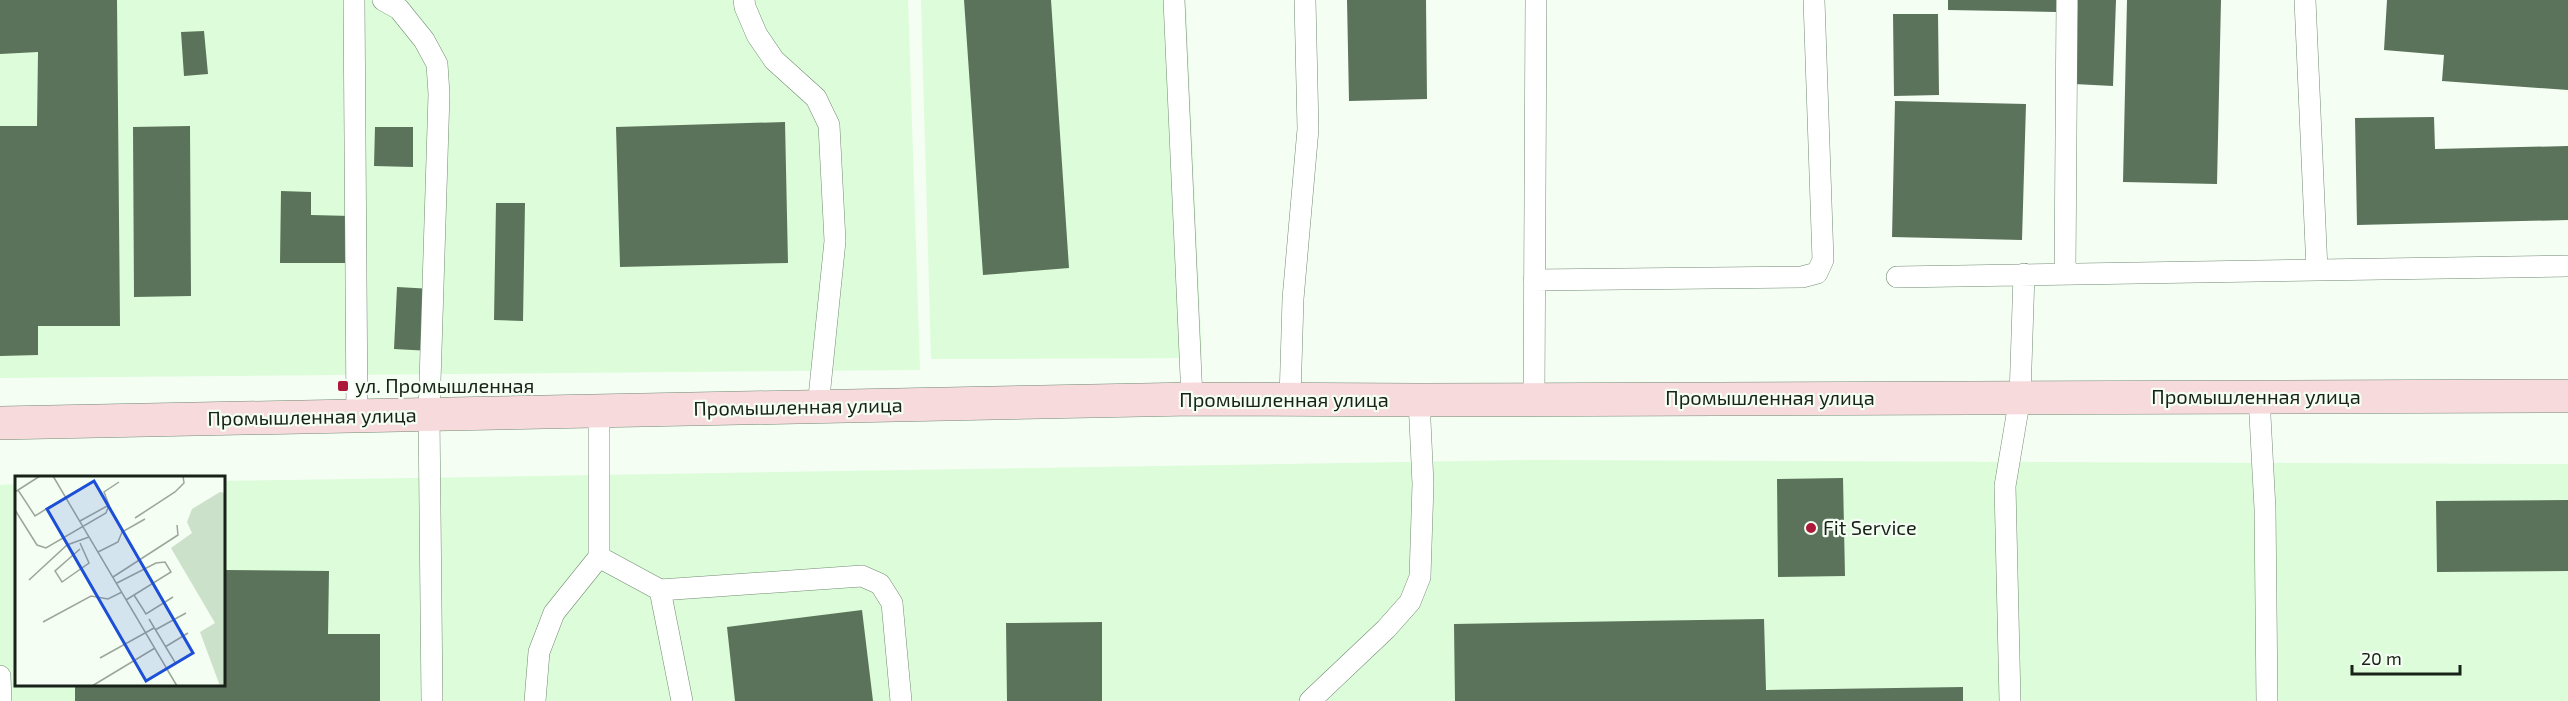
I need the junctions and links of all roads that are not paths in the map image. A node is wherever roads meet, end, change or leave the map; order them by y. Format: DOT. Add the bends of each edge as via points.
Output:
graph roads {
  1 [pos="354,0"];
  2 [pos="383,0"];
  3 [pos="744,0"];
  4 [pos="1174,0"];
  5 [pos="1305,0"];
  6 [pos="1536,0"];
  7 [pos="1814,0"];
  8 [pos="2067,0"];
  9 [pos="2305,0"];
  10 [pos="2568,266"];
  11 [pos="2317,270"];
  12 [pos="2065,273"];
  13 [pos="2024,274"];
  14 [pos="1897,277"];
  15 [pos="1534,280"];
  16 [pos="2568,396"];
  17 [pos="2020,397"];
  18 [pos="2259,397"];
  19 [pos="1534,398"];
  20 [pos="1192,399"];
  21 [pos="1290,399"];
  22 [pos="1419,400"];
  23 [pos="818,406"];
  24 [pos="599,411"];
  25 [pos="429,414"];
  26 [pos="357,417"];
  27 [pos="0,423"];
  28 [pos="599,557"];
  29 [pos="660,590"];
  30 [pos="0,676"];
  31 [pos="1,701"];
  32 [pos="432,701"];
  33 [pos="535,701"];
  34 [pos="682,701"];
  35 [pos="901,701"];
  36 [pos="1310,701"];
  37 [pos="2010,701"];
  38 [pos="2267,701"];
  1 -- 26 [label="lane"];
  2 -- 25 [label="lane" via="399,9 437,64"];
  3 -- 23 [label="lane" via="757,35 774,60 816,98 829,125 835,241"];
  4 -- 20 [label="lane"];
  5 -- 21 [label="lane" via="1308,129 1293,299"];
  6 -- 15 [label="lane"];
  7 -- 15 [label="lane" via="1823,260 1817,273 1802,277"];
  8 -- 12 [label="lane"];
  9 -- 11 [label="lane"];
  10 -- 11 [label="lane"];
  11 -- 12 [label="lane"];
  12 -- 13 [label="lane"];
  13 -- 14 [label="lane"];
  13 -- 17 [label="lane"];
  15 -- 19 [label="lane"];
  16 -- 18 [label="street, Промышленная улица"];
  17 -- 18 [label="street, Промышленная улица"];
  17 -- 19 [label="street, Промышленная улица"];
  17 -- 37 [label="lane" via="2005,486"];
  18 -- 38 [label="lane" via="2265,509"];
  19 -- 22 [label="street, Промышленная улица"];
  20 -- 21 [label="street, Промышленная улица"];
  20 -- 23 [label="street, Промышленная улица"];
  21 -- 22 [label="street, Промышленная улица"];
  22 -- 36 [label="lane" via="1423,484 1420,577 1410,602"];
  23 -- 24 [label="street, Промышленная улица"];
  24 -- 25 [label="street, Промышленная улица"];
  24 -- 28 [label="lane"];
  25 -- 26 [label="street, Промышленная улица"];
  25 -- 32 [label="lane"];
  26 -- 27 [label="street, Промышленная улица"];
  28 -- 29 [label="lane"];
  28 -- 33 [label="lane" via="554,613 539,652"];
  29 -- 34 [label="lane"];
  29 -- 35 [label="lane" via="862,576 880,584 892,603"];
  30 -- 31 [label="lane"];
}
